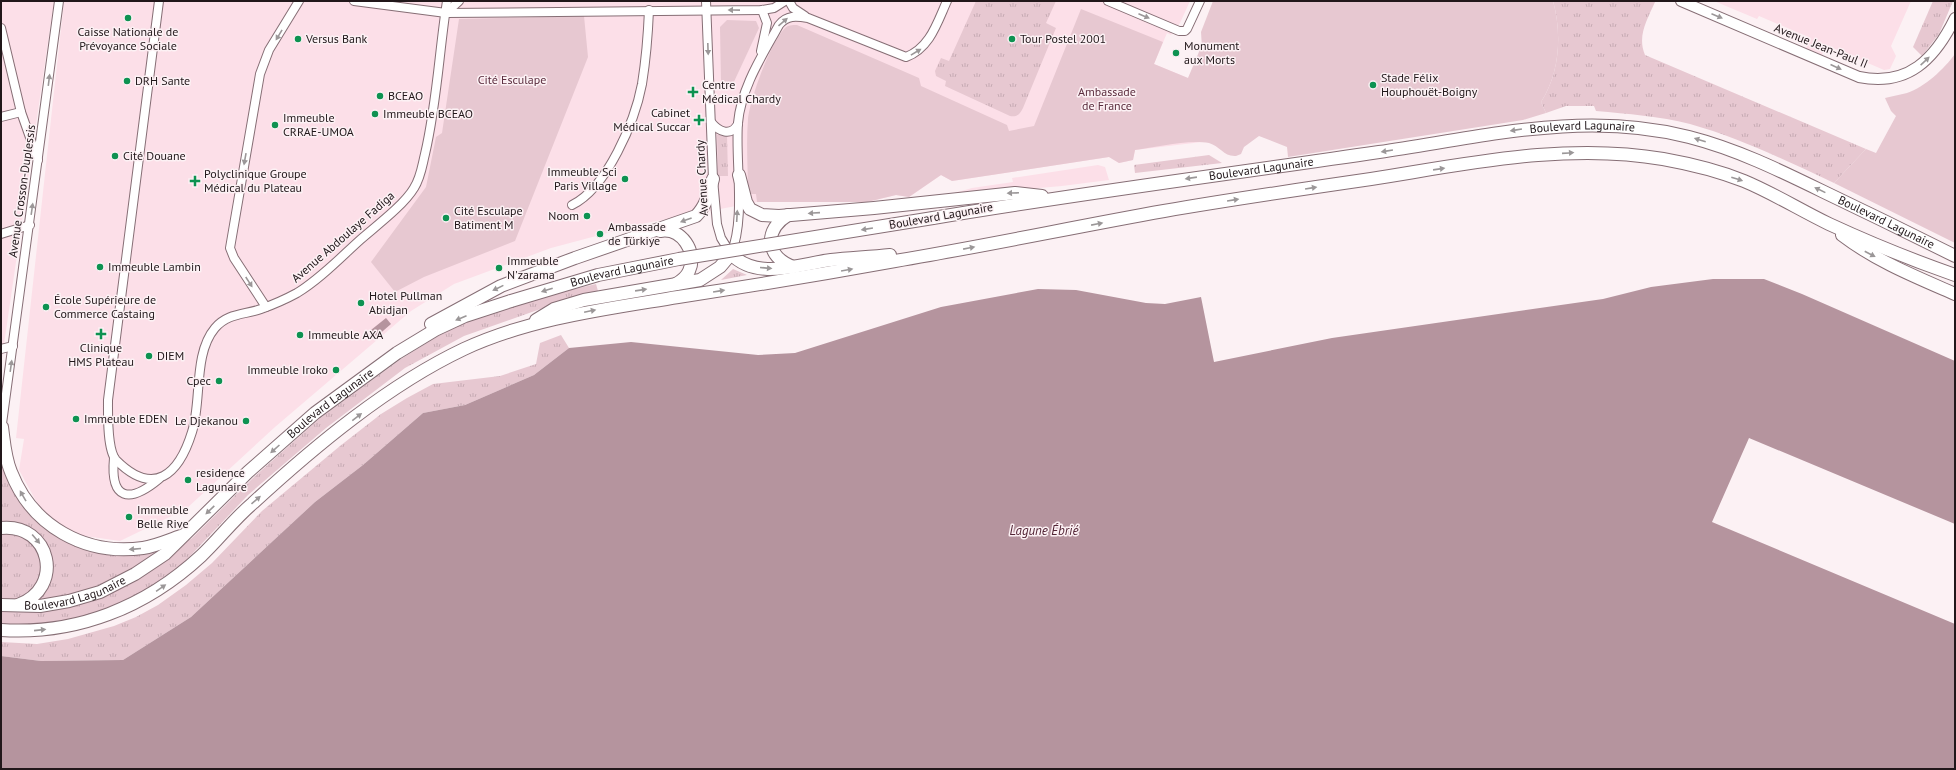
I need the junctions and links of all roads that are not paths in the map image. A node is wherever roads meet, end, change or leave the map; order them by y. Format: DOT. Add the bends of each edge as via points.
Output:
graph roads {
  1 [pos="59,1"];
  2 [pos="160,1"];
  3 [pos="298,1"];
  4 [pos="354,1"];
  5 [pos="447,1"];
  6 [pos="459,1"];
  7 [pos="706,1"];
  8 [pos="785,1"];
  9 [pos="789,1"];
  10 [pos="947,1"];
  11 [pos="1108,1"];
  12 [pos="1200,1"];
  13 [pos="1681,1"];
  14 [pos="649,10"];
  15 [pos="707,10"];
  16 [pos="762,10"];
  17 [pos="446,13"];
  18 [pos="808,18"];
  19 [pos="1955,18"];
  20 [pos="1,28"];
  21 [pos="756,67"];
  22 [pos="21,112"];
  23 [pos="1,117"];
  24 [pos="712,122"];
  25 [pos="738,124"];
  26 [pos="38,163"];
  27 [pos="739,176"];
  28 [pos="713,178"];
  29 [pos="1051,198"];
  30 [pos="572,205"];
  31 [pos="788,215"];
  32 [pos="1827,223"];
  33 [pos="30,225"];
  34 [pos="1,234"];
  35 [pos="646,234"];
  36 [pos="731,254"];
  37 [pos="931,255"];
  38 [pos="1955,256"];
  39 [pos="793,267"];
  40 [pos="1955,276"];
  41 [pos="673,286"];
  42 [pos="1955,294"];
  43 [pos="266,307"];
  44 [pos="525,326"];
  45 [pos="13,346"];
  46 [pos="1,349"];
  47 [pos="315,413"];
  48 [pos="2,429"];
  49 [pos="114,458"];
  50 [pos="159,478"];
  51 [pos="1,528"];
  52 [pos="186,534"];
  53 [pos="1,605"];
  54 [pos="14,606"];
  55 [pos="1,630"];
  26 -- 1 [label="street, Avenue Crosson-Duplessis, one-way"];
  2 -- 49 [label="street" via="108,400"];
  3 -- 43 [label="street, one-way" via="269,50 260,74 230,248"];
  4 -- 17 [label="street"];
  5 -- 17 [label="street, Avenue Abdoulaye Fadiga"];
  6 -- 17 [label="street"];
  7 -- 15 [label="street, Avenue Chardy"];
  8 -- 16 [label="street" via="774,8"];
  9 -- 18 [label="street" via="796,11"];
  18 -- 10 [label="street, one-way" via="906,57 918,52 925,45"];
  11 -- 12 [label="street, one-way" via="1179,31 1187,29"];
  13 -- 19 [label="main road, Avenue Jean-Paul II, one-way" via="1859,77 1874,80 1898,76 1919,66 1942,44"];
  14 -- 15 [label="street"];
  14 -- 17 [label="street"];
  14 -- 30 [label="street" via="642,85 621,145 595,188"];
  16 -- 15 [label="street, one-way"];
  15 -- 24 [label="street, Avenue Chardy, one-way"];
  16 -- 21 [label="street" via="767,23"];
  17 -- 43 [label="street, Avenue Abdoulaye Fadiga" via="433,124 422,173 414,189 311,283"];
  21 -- 18 [label="street, one-way" via="784,19 790,16"];
  20 -- 22 [label="street"];
  21 -- 25 [label="street" via="745,92"];
  22 -- 23 [label="street"];
  22 -- 26 [label="street"];
  24 -- 25 [label="street" via="718,130 725,132 732,131"];
  24 -- 28 [label="street, Avenue Chardy"];
  25 -- 27 [label="street"];
  33 -- 26 [label="street, Avenue Crosson-Duplessis, one-way"];
  27 -- 31 [label="highway" via="750,209 762,215"];
  36 -- 27 [label="street, one-way" via="736,238"];
  28 -- 35 [label="highway, one-way" via="702,210 696,216"];
  28 -- 36 [label="street, Avenue Chardy" via="718,232"];
  29 -- 31 [label="highway, one-way" via="1015,193"];
  38 -- 29 [label="highway, Boulevard Lagunaire, one-way" via="1809,184 1719,145 1656,130 1583,124 1540,126 1379,152"];
  29 -- 47 [label="highway, Boulevard Lagunaire, one-way, bridge" via="598,275 465,316 434,330 396,353"];
  31 -- 39 [label="highway" via="774,227 772,244 778,258"];
  37 -- 32 [label="highway, Boulevard Lagunaire, one-way" via="1241,199 1517,157 1590,152 1662,159 1707,169 1747,182"];
  32 -- 40 [label="highway, Boulevard Lagunaire" via="1903,257"];
  32 -- 42 [label="highway, one-way" via="1859,248"];
  33 -- 34 [label="street"];
  33 -- 45 [label="street, Avenue Crosson-Duplessis"];
  35 -- 41 [label="highway" via="667,230 680,235 690,247 689,271"];
  35 -- 47 [label="highway, one-way" via="501,286 464,305 382,356"];
  36 -- 39 [label="highway, one-way" via="736,260 755,267"];
  36 -- 41 [label="highway" via="711,275"];
  37 -- 39 [label="highway" via="832,260"];
  44 -- 37 [label="highway, Boulevard Lagunaire, one-way" via="593,311"];
  44 -- 41 [label="highway, one-way" via="570,304 621,293"];
  43 -- 50 [label="street, Avenue Abdoulaye Fadiga" via="223,320 209,337 204,351 193,431 179,462"];
  55 -- 44 [label="highway, Boulevard Lagunaire, one-way" via="37,631 65,627 110,614 151,594 178,576 203,554 253,502 373,404 412,376 467,348"];
  45 -- 46 [label="street"];
  48 -- 45 [label="street, Avenue Crosson-Duplessis, one-way"];
  47 -- 52 [label="highway, Boulevard Lagunaire, one-way" via="248,472"];
  52 -- 48 [label="highway, one-way" via="145,548 122,550 83,542 51,526 36,514 18,487 6,456"];
  49 -- 50 [label="street" via="135,475 146,480"];
  49 -- 50 [label="street, Avenue Abdoulaye Fadiga" via="113,476 121,493 130,496 139,493"];
  51 -- 54 [label="highway, one-way" via="13,526 32,534 39,541 46,559 46,573 40,590 28,601"];
  52 -- 54 [label="highway, Boulevard Lagunaire" via="151,565 119,584 68,601 40,606"];
  53 -- 54 [label="highway, Boulevard Lagunaire"];
}
